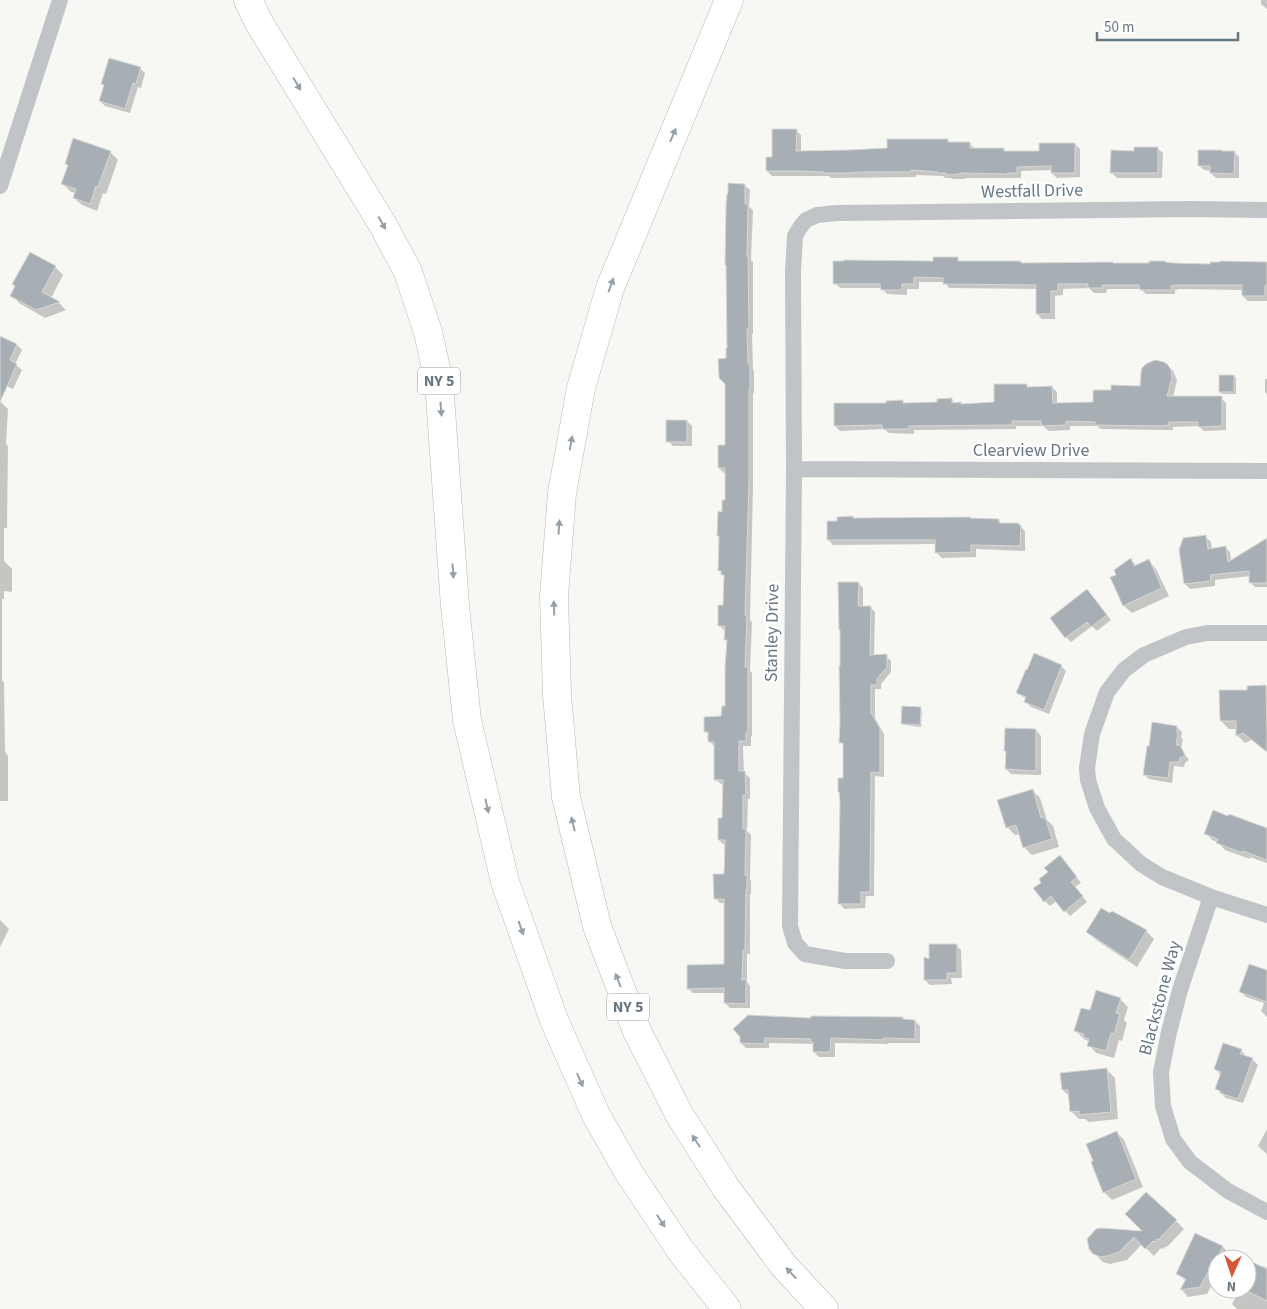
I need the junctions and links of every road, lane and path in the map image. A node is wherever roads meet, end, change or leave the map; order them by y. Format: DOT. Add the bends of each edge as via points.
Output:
graph roads {
  1 [pos="60,0"];
  2 [pos="248,0"];
  3 [pos="265,0"];
  4 [pos="729,0"];
  5 [pos="272,43"];
  6 [pos="0,186"];
  7 [pos="1267,210"];
  8 [pos="800,226"];
  9 [pos="794,469"];
  10 [pos="1267,471"];
  11 [pos="1267,633"];
  12 [pos="1211,898"];
  13 [pos="1267,915"];
  14 [pos="887,962"];
  15 [pos="1267,1212"];
  16 [pos="727,1309"];
  17 [pos="824,1309"];
  1 -- 6 [label="street"];
  2 -- 5 [label="highway, NY 5"];
  3 -- 5 [label="highway"];
  17 -- 4 [label="highway, NY 5, one-way" via="784,1266 726,1188 679,1114 637,1031 597,926 566,797 557,695 554,596 562,493 581,388 610,288"];
  5 -- 16 [label="highway, NY 5, one-way" via="383,225 408,272 428,332 439,382 455,606 467,720 505,882 554,1020 596,1115 629,1173 680,1251"];
  7 -- 8 [label="street, Westfall Drive" via="837,212 817,215"];
  8 -- 9 [label="street, Stanley Drive" via="795,236 793,272"];
  9 -- 10 [label="street, Clearview Drive"];
  9 -- 14 [label="street, Stanley Drive" via="790,926 795,943 806,954 845,961"];
  11 -- 12 [label="street" via="1207,633 1186,637 1144,655 1124,670 1107,692 1092,734 1088,780 1097,808 1114,839 1141,864 1162,877"];
  12 -- 13 [label="street"];
  12 -- 15 [label="street, Blackstone Way" via="1169,1032 1161,1072 1163,1106 1172,1139 1190,1162 1228,1191"];
}
